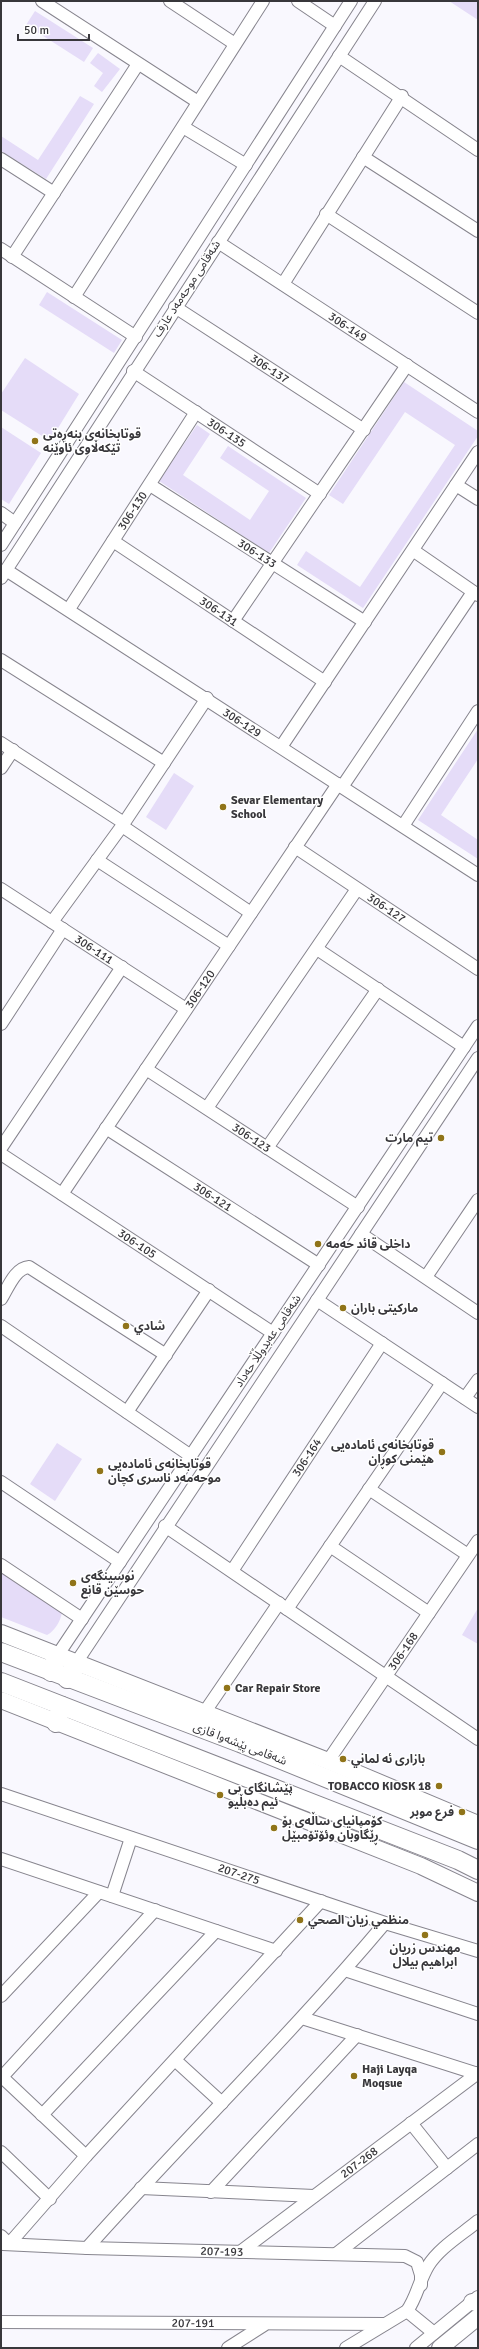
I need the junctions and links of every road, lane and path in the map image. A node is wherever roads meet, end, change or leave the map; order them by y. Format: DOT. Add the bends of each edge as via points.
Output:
graph roads {
  1 [pos="42,1"];
  2 [pos="170,1"];
  3 [pos="263,1"];
  4 [pos="298,1"];
  5 [pos="351,1"];
  6 [pos="375,1"];
  7 [pos="335,26"];
  8 [pos="235,44"];
  9 [pos="339,56"];
  10 [pos="138,64"];
  11 [pos="402,96"];
  12 [pos="198,102"];
  13 [pos="183,127"];
  14 [pos="478,150"];
  15 [pos="363,157"];
  16 [pos="1,159"];
  17 [pos="246,166"];
  18 [pos="54,193"];
  19 [pos="326,214"];
  20 [pos="478,231"];
  21 [pos="218,242"];
  22 [pos="1,249"];
  23 [pos="12,257"];
  24 [pos="283,284"];
  25 [pos="74,297"];
  26 [pos="175,307"];
  27 [pos="478,313"];
  28 [pos="136,338"];
  29 [pos="407,365"];
  30 [pos="133,371"];
  31 [pos="196,412"];
  32 [pos="478,412"];
  33 [pos="78,428"];
  34 [pos="364,430"];
  35 [pos="91,437"];
  36 [pos="478,452"];
  37 [pos="150,485"];
  38 [pos="456,485"];
  39 [pos="320,494"];
  40 [pos="478,499"];
  41 [pos="1,513"];
  42 [pos="15,523"];
  43 [pos="113,542"];
  44 [pos="1,545"];
  45 [pos="414,551"];
  46 [pos="272,563"];
  47 [pos="4,574"];
  48 [pos="475,593"];
  49 [pos="68,609"];
  50 [pos="233,621"];
  51 [pos="365,622"];
  52 [pos="1,660"];
  53 [pos="325,682"];
  54 [pos="207,698"];
  55 [pos="478,710"];
  56 [pos="1,742"];
  57 [pos="281,747"];
  58 [pos="13,750"];
  59 [pos="164,763"];
  60 [pos="1,768"];
  61 [pos="340,786"];
  62 [pos="123,824"];
  63 [pos="404,826"];
  64 [pos="295,847"];
  65 [pos="97,860"];
  66 [pos="478,875"];
  67 [pos="357,889"];
  68 [pos="2,891"];
  69 [pos="251,913"];
  70 [pos="52,922"];
  71 [pos="63,929"];
  72 [pos="229,946"];
  73 [pos="316,948"];
  74 [pos="122,967"];
  75 [pos="478,969"];
  76 [pos="378,989"];
  77 [pos="186,1009"];
  78 [pos="1,1024"];
  79 [pos="478,1026"];
  80 [pos="464,1047"];
  81 [pos="478,1058"];
  82 [pos="146,1069"];
  83 [pos="207,1108"];
  84 [pos="106,1128"];
  85 [pos="1,1148"];
  86 [pos="267,1148"];
  87 [pos="1,1154"];
  88 [pos="379,1175"];
  89 [pos="394,1184"];
  90 [pos="62,1194"];
  91 [pos="358,1207"];
  92 [pos="476,1208"];
  93 [pos="361,1234"];
  94 [pos="319,1265"];
  95 [pos="426,1278"];
  96 [pos="209,1290"];
  97 [pos="1,1298"];
  98 [pos="317,1300"];
  99 [pos="478,1313"];
  100 [pos="1,1326"];
  101 [pos="273,1333"];
  102 [pos="382,1343"];
  103 [pos="166,1355"];
  104 [pos="478,1380"];
  105 [pos="442,1383"];
  106 [pos="465,1398"];
  107 [pos="478,1407"];
  108 [pos="127,1412"];
  109 [pos="191,1456"];
  110 [pos="1,1482"];
  111 [pos="369,1489"];
  112 [pos="166,1526"];
  113 [pos="478,1542"];
  114 [pos="330,1546"];
  115 [pos="468,1556"];
  116 [pos="120,1562"];
  117 [pos="1,1565"];
  118 [pos="232,1571"];
  119 [pos="283,1606"];
  120 [pos="429,1613"];
  121 [pos="82,1619"];
  122 [pos="1,1633"];
  123 [pos="1,1652"];
  124 [pos="76,1663"];
  125 [pos="54,1664"];
  126 [pos="386,1676"];
  127 [pos="67,1679"];
  128 [pos="1,1682"];
  129 [pos="1,1700"];
  130 [pos="62,1706"];
  131 [pos="204,1713"];
  132 [pos="56,1723"];
  133 [pos="478,1739"];
  134 [pos="324,1768"];
  135 [pos="1,1794"];
  136 [pos="478,1824"];
  137 [pos="131,1838"];
  138 [pos="478,1840"];
  139 [pos="1,1859"];
  140 [pos="478,1870"];
  141 [pos="98,1892"];
  142 [pos="478,1893"];
  143 [pos="112,1896"];
  144 [pos="321,1901"];
  145 [pos="155,1910"];
  146 [pos="385,1923"];
  147 [pos="216,1931"];
  148 [pos="476,1946"];
  149 [pos="276,1951"];
  150 [pos="345,1970"];
  151 [pos="1,1996"];
  152 [pos="478,2014"];
  153 [pos="302,2018"];
  154 [pos="357,2035"];
  155 [pos="175,2060"];
  156 [pos="478,2074"];
  157 [pos="1,2077"];
  158 [pos="222,2103"];
  159 [pos="42,2115"];
  160 [pos="411,2124"];
  161 [pos="478,2144"];
  162 [pos="1,2152"];
  163 [pos="86,2156"];
  164 [pos="447,2168"];
  165 [pos="141,2188"];
  166 [pos="211,2192"];
  167 [pos="314,2196"];
  168 [pos="50,2199"];
  169 [pos="478,2221"];
  170 [pos="4,2241"];
  171 [pos="87,2248"];
  172 [pos="240,2252"];
  173 [pos="336,2254"];
  174 [pos="421,2284"];
  175 [pos="476,2305"];
  176 [pos="407,2311"];
  177 [pos="1,2322"];
  178 [pos="264,2324"];
  179 [pos="385,2324"];
  180 [pos="437,2341"];
  181 [pos="228,2348"];
  182 [pos="346,2348"];
  183 [pos="416,2348"];
  1 -- 10 [label="street"];
  2 -- 8 [label="street"];
  3 -- 8 [label="street"];
  4 -- 7 [label="street"];
  5 -- 7 [label="street, شەقامی موحەمەد عارف"];
  6 -- 9 [label="street, شەقامی موحەمەد عارف"];
  7 -- 17 [label="street, شەقامی موحەمەد عارف"];
  8 -- 12 [label="street"];
  9 -- 11 [label="street"];
  9 -- 21 [label="street, شەقامی موحەمەد عارف"];
  10 -- 12 [label="street"];
  10 -- 18 [label="street"];
  11 -- 14 [label="street"];
  11 -- 15 [label="street"];
  12 -- 13 [label="street"];
  13 -- 17 [label="street"];
  13 -- 25 [label="street"];
  15 -- 19 [label="street"];
  15 -- 20 [label="street"];
  16 -- 18 [label="street"];
  17 -- 28 [label="street, شەقامی موحەمەد عارف"];
  18 -- 23 [label="street"];
  19 -- 24 [label="street"];
  19 -- 27 [label="street"];
  21 -- 24 [label="street, 306-149"];
  21 -- 26 [label="street, شەقامی موحەمەد عارف"];
  22 -- 23 [label="street"];
  23 -- 25 [label="street"];
  24 -- 29 [label="street, 306-149"];
  25 -- 28 [label="street"];
  26 -- 30 [label="street, شەقامی موحەمەد عارف"];
  26 -- 34 [label="street, 306-137"];
  28 -- 33 [label="street, شەقامی موحەمەد عارف"];
  29 -- 32 [label="street, 306-149"];
  29 -- 34 [label="street"];
  30 -- 31 [label="street, 306-135"];
  30 -- 35 [label="street, شەقامی موحەمەد عارف"];
  31 -- 37 [label="street, 306-130"];
  31 -- 39 [label="street, 306-135"];
  33 -- 35 [label="street"];
  33 -- 42 [label="street, شەقامی موحەمەد عارف"];
  34 -- 39 [label="street"];
  35 -- 47 [label="street, شەقامی موحەمەد عارف"];
  36 -- 38 [label="street"];
  37 -- 43 [label="street, 306-130"];
  37 -- 46 [label="street, 306-133"];
  38 -- 40 [label="street"];
  38 -- 45 [label="street"];
  39 -- 46 [label="street"];
  41 -- 42 [label="street"];
  42 -- 44 [label="street, شەقامی موحەمەد عارف"];
  43 -- 49 [label="street, 306-130"];
  43 -- 50 [label="street, 306-131"];
  45 -- 48 [label="street"];
  45 -- 51 [label="street"];
  46 -- 50 [label="street"];
  46 -- 51 [label="street, 306-133"];
  47 -- 49 [label="street, 306-129"];
  48 -- 61 [label="street, 306-120"];
  49 -- 54 [label="street, 306-129"];
  50 -- 53 [label="street, 306-131"];
  51 -- 53 [label="street"];
  52 -- 59 [label="street"];
  53 -- 57 [label="street"];
  54 -- 57 [label="street, 306-129"];
  54 -- 59 [label="street"];
  55 -- 63 [label="street"];
  56 -- 58 [label="street"];
  57 -- 61 [label="street, 306-129"];
  58 -- 60 [label="street"];
  58 -- 62 [label="street"];
  59 -- 62 [label="street"];
  61 -- 63 [label="street, 306-129"];
  61 -- 64 [label="street, 306-120"];
  62 -- 65 [label="street"];
  62 -- 69 [label="street"];
  63 -- 66 [label="street, 306-129"];
  64 -- 67 [label="street, 306-127"];
  64 -- 69 [label="street, 306-120"];
  65 -- 70 [label="street"];
  65 -- 72 [label="street"];
  67 -- 73 [label="street"];
  67 -- 75 [label="street, 306-127"];
  68 -- 70 [label="street, 306-111"];
  69 -- 72 [label="street, 306-120"];
  70 -- 71 [label="street, 306-111"];
  71 -- 74 [label="street, 306-111"];
  71 -- 78 [label="street"];
  72 -- 77 [label="street, 306-120"];
  73 -- 76 [label="street"];
  73 -- 83 [label="street"];
  74 -- 77 [label="street, 306-111"];
  74 -- 85 [label="street"];
  76 -- 80 [label="street"];
  76 -- 86 [label="street"];
  77 -- 82 [label="street, 306-120"];
  79 -- 80 [label="street, شەقامی عەبدوڵڵا حەداد"];
  80 -- 88 [label="street, شەقامی عەبدوڵڵا حەداد"];
  81 -- 89 [label="street, شەقامی عەبدوڵڵا حەداد"];
  82 -- 83 [label="street, 306-123"];
  82 -- 84 [label="street, 306-120"];
  83 -- 86 [label="street, 306-123"];
  84 -- 90 [label="street, 306-120"];
  84 -- 94 [label="street, 306-121"];
  86 -- 91 [label="street, 306-123"];
  87 -- 90 [label="street, 306-105"];
  88 -- 89 [label="street"];
  88 -- 91 [label="street, شەقامی عەبدوڵڵا حەداد"];
  89 -- 93 [label="street, شەقامی عەبدوڵڵا حەداد"];
  90 -- 96 [label="street, 306-105"];
  91 -- 94 [label="street, شەقامی عەبدوڵڵا حەداد"];
  92 -- 95 [label="street"];
  93 -- 95 [label="street"];
  93 -- 98 [label="street, شەقامی عەبدوڵڵا حەداد"];
  94 -- 101 [label="street, شەقامی عەبدوڵڵا حەداد"];
  95 -- 99 [label="street"];
  96 -- 101 [label="street, 306-105"];
  96 -- 103 [label="street"];
  97 -- 103 [label="street" via="18,1271 29,1267"];
  98 -- 102 [label="street"];
  98 -- 112 [label="street, شەقامی عەبدوڵڵا حەداد"];
  100 -- 108 [label="street"];
  101 -- 109 [label="street, شەقامی عەبدوڵڵا حەداد"];
  102 -- 105 [label="street"];
  102 -- 118 [label="street, 306-164"];
  103 -- 108 [label="street"];
  104 -- 106 [label="street"];
  105 -- 106 [label="street"];
  105 -- 111 [label="street"];
  106 -- 107 [label="street"];
  108 -- 109 [label="street"];
  109 -- 116 [label="street, شەقامی عەبدوڵڵا حەداد"];
  110 -- 116 [label="street"];
  111 -- 114 [label="street"];
  111 -- 115 [label="street"];
  112 -- 118 [label="street"];
  112 -- 124 [label="street, شەقامی عەبدوڵڵا حەداد"];
  113 -- 115 [label="street, 306-168"];
  114 -- 119 [label="street"];
  114 -- 120 [label="street"];
  115 -- 120 [label="street, 306-168"];
  116 -- 121 [label="street, شەقامی عەبدوڵڵا حەداد"];
  117 -- 121 [label="street"];
  118 -- 119 [label="street"];
  119 -- 126 [label="street"];
  119 -- 131 [label="street"];
  120 -- 126 [label="street, 306-168"];
  121 -- 125 [label="street, شەقامی عەبدوڵڵا حەداد"];
  122 -- 125 [label="main road"];
  123 -- 125 [label="highway, شەقامی پێشەوا قازی"];
  124 -- 125 [label="main road"];
  124 -- 127 [label="highway"];
  124 -- 131 [label="main road"];
  125 -- 127 [label="highway, شەقامی پێشەوا قازی"];
  126 -- 133 [label="street"];
  126 -- 134 [label="street, 306-168"];
  127 -- 134 [label="highway, شەقامی پێشەوا قازی"];
  128 -- 130 [label="highway"];
  129 -- 132 [label="main road"];
  130 -- 132 [label="highway"];
  130 -- 140 [label="highway" via="451,1857"];
  131 -- 134 [label="main road"];
  132 -- 142 [label="main road" via="421,1866"];
  134 -- 136 [label="main road"];
  134 -- 138 [label="highway, شەقامی پێشەوا قازی"];
  135 -- 137 [label="street, 207-275"];
  137 -- 143 [label="street"];
  137 -- 144 [label="street, 207-275"];
  139 -- 141 [label="street"];
  141 -- 143 [label="street"];
  141 -- 151 [label="street"];
  143 -- 145 [label="street"];
  144 -- 146 [label="street, 207-275"];
  144 -- 149 [label="street"];
  145 -- 147 [label="street"];
  145 -- 157 [label="street"];
  146 -- 148 [label="street, 207-275"];
  146 -- 150 [label="street"];
  147 -- 149 [label="street"];
  147 -- 159 [label="street"];
  149 -- 155 [label="street"];
  150 -- 152 [label="street"];
  150 -- 153 [label="street"];
  153 -- 154 [label="street"];
  153 -- 158 [label="street"];
  154 -- 156 [label="street"];
  154 -- 166 [label="street"];
  155 -- 158 [label="street"];
  155 -- 163 [label="street"];
  156 -- 160 [label="street, 207-268"];
  157 -- 159 [label="street"];
  158 -- 165 [label="street"];
  159 -- 163 [label="street"];
  160 -- 164 [label="street"];
  160 -- 167 [label="street, 207-268"];
  161 -- 164 [label="street"];
  162 -- 168 [label="street"];
  163 -- 168 [label="street"];
  164 -- 173 [label="street"];
  165 -- 166 [label="street"];
  165 -- 171 [label="street"];
  166 -- 167 [label="street"];
  167 -- 172 [label="street, 207-268"];
  168 -- 170 [label="street"];
  169 -- 174 [label="street" via="435,2256"];
  170 -- 171 [label="street, 207-193"];
  171 -- 172 [label="street, 207-193"];
  172 -- 173 [label="street, 207-193"];
  173 -- 174 [label="street, 207-193" via="410,2257 419,2266"];
  174 -- 176 [label="street"];
  175 -- 180 [label="main road"];
  176 -- 179 [label="street"];
  176 -- 180 [label="street"];
  177 -- 178 [label="street, 207-191"];
  178 -- 179 [label="street, 207-191"];
  178 -- 181 [label="street"];
  179 -- 182 [label="street"];
  180 -- 183 [label="street"];
}
